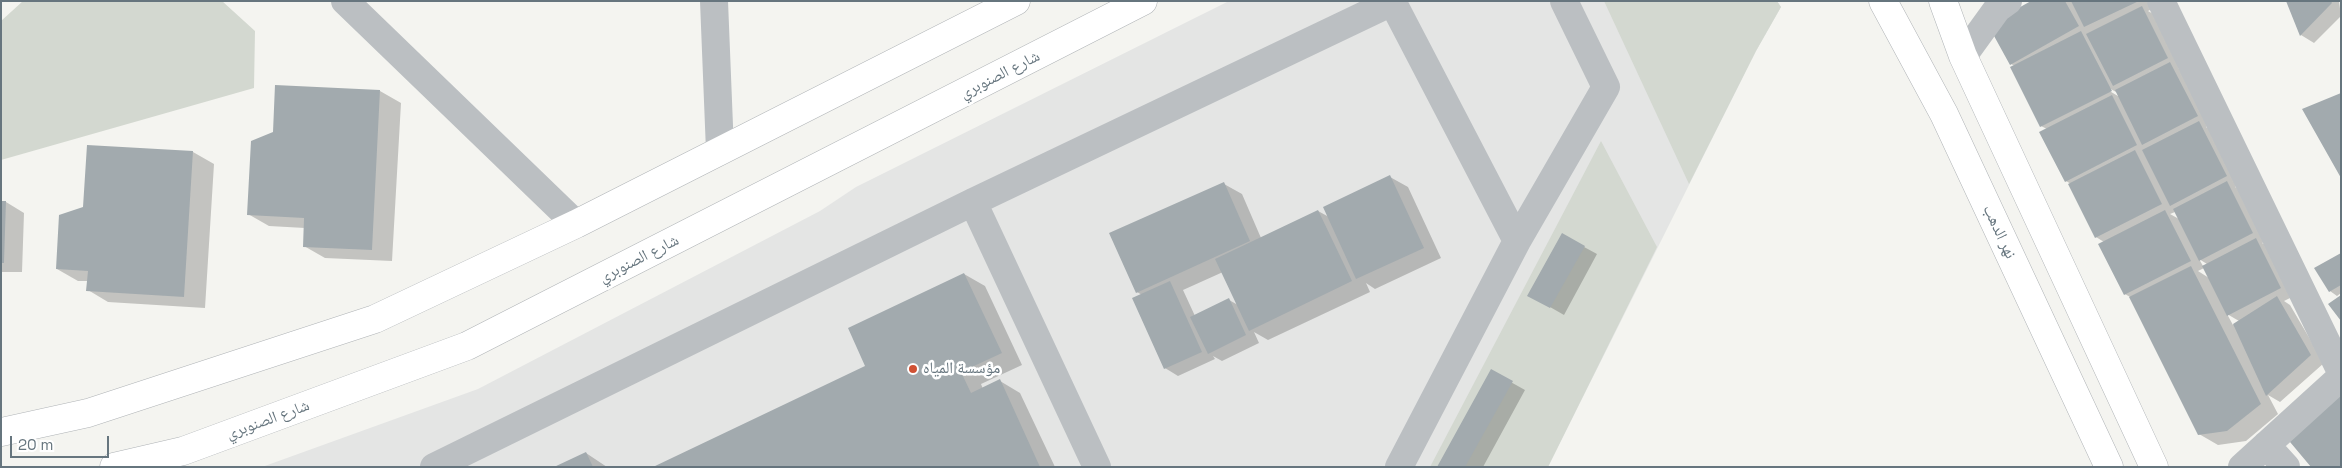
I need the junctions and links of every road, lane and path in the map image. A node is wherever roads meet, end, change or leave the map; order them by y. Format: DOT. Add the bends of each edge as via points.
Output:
graph roads {
  1 [pos="345,1"];
  2 [pos="714,1"];
  3 [pos="1016,1"];
  4 [pos="1143,1"];
  5 [pos="1392,1"];
  6 [pos="1564,1"];
  7 [pos="1883,1"];
  8 [pos="1943,1"];
  9 [pos="2008,1"];
  10 [pos="2161,1"];
  11 [pos="1963,56"];
  12 [pos="720,151"];
  13 [pos="973,202"];
  14 [pos="576,224"];
  15 [pos="1516,241"];
  16 [pos="2341,372"];
  17 [pos="2341,377"];
  18 [pos="1,432"];
  19 [pos="2266,445"];
  20 [pos="114,467"];
  21 [pos="434,467"];
  22 [pos="1097,467"];
  23 [pos="1399,467"];
  24 [pos="2109,467"];
  25 [pos="2154,467"];
  26 [pos="2242,467"];
  27 [pos="2286,467"];
  1 -- 14 [label="street"];
  2 -- 12 [label="street"];
  3 -- 12 [label="main road"];
  4 -- 20 [label="main road, شارع الصنوبري" via="468,346 183,451"];
  5 -- 13 [label="street"];
  5 -- 15 [label="street"];
  6 -- 15 [label="street" via="1606,87"];
  7 -- 24 [label="main road, نهر الدهب" via="1944,114"];
  8 -- 11 [label="main road"];
  9 -- 11 [label="street" via="1997,9"];
  10 -- 16 [label="street"];
  11 -- 25 [label="main road"];
  12 -- 14 [label="main road"];
  13 -- 21 [label="street"];
  13 -- 22 [label="street"];
  14 -- 18 [label="main road" via="375,319 88,413"];
  15 -- 23 [label="street"];
  17 -- 19 [label="street"];
  19 -- 26 [label="street"];
  19 -- 27 [label="street"];
}
